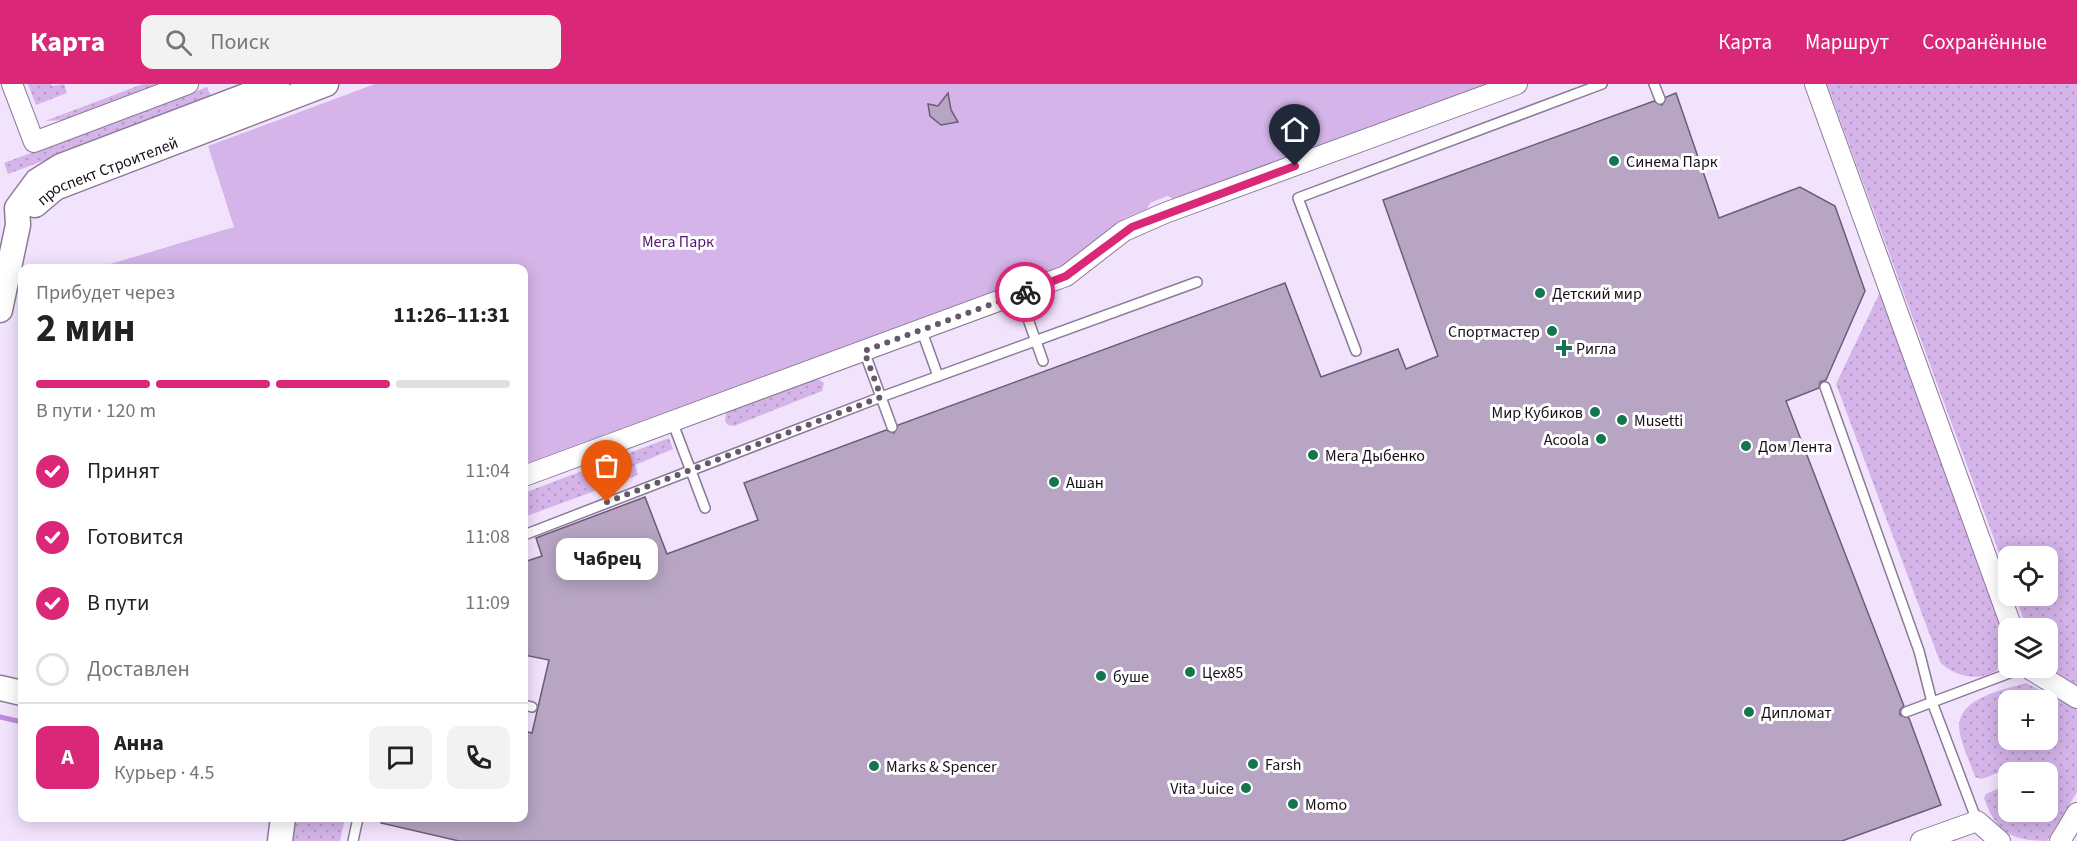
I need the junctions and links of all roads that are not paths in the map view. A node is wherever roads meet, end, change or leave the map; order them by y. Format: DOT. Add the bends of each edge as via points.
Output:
graph roads {
  1 [pos="12,84"];
  2 [pos="188,84"];
  3 [pos="277,84"];
  4 [pos="326,84"];
  5 [pos="1517,84"];
  6 [pos="1602,84"];
  7 [pos="1654,84"];
  8 [pos="1815,84"];
  9 [pos="1660,99"];
  10 [pos="18,225"];
  11 [pos="1197,282"];
  12 [pos="1019,294"];
  13 [pos="0,310"];
  14 [pos="921,329"];
  15 [pos="1036,340"];
  16 [pos="864,351"];
  17 [pos="1356,351"];
  18 [pos="1044,361"];
  19 [pos="938,376"];
  20 [pos="1825,387"];
  21 [pos="881,397"];
  22 [pos="672,421"];
  23 [pos="892,427"];
  24 [pos="690,470"];
  25 [pos="528,475"];
  26 [pos="705,508"];
  27 [pos="528,533"];
  28 [pos="2008,618"];
  29 [pos="1998,677"];
  30 [pos="2044,678"];
  31 [pos="0,688"];
  32 [pos="18,692"];
  33 [pos="2077,698"];
  34 [pos="1932,702"];
  35 [pos="1906,712"];
  36 [pos="2077,813"];
  37 [pos="1977,821"];
  38 [pos="282,822"];
  39 [pos="357,822"];
  40 [pos="280,841"];
  41 [pos="353,841"];
  42 [pos="1921,841"];
  43 [pos="2000,841"];
  44 [pos="2060,841"];
  1 -- 2 [label="street" via="34,142"];
  3 -- 10 [label="street, проспект Строителей" via="61,166 25,194 17,208"];
  4 -- 10 [label="street, проспект Строителей" via="55,188"];
  5 -- 12 [label="street" via="1165,213 1124,231 1066,276"];
  6 -- 17 [label="lane" via="1298,198"];
  7 -- 9 [label="lane"];
  8 -- 28 [label="street"];
  10 -- 13 [label="street"];
  11 -- 15 [label="lane"];
  12 -- 14 [label="street"];
  12 -- 15 [label="lane"];
  14 -- 16 [label="street"];
  14 -- 19 [label="lane"];
  15 -- 18 [label="lane"];
  15 -- 19 [label="lane"];
  16 -- 21 [label="lane"];
  16 -- 22 [label="street"];
  19 -- 21 [label="lane"];
  20 -- 34 [label="lane" via="1919,651"];
  21 -- 23 [label="lane"];
  21 -- 24 [label="lane"];
  22 -- 24 [label="lane"];
  22 -- 25 [label="street"];
  24 -- 26 [label="lane"];
  24 -- 27 [label="lane"];
  29 -- 34 [label="lane"];
  30 -- 33 [label="street"];
  31 -- 32 [label="street"];
  34 -- 35 [label="lane"];
  34 -- 37 [label="lane"];
  36 -- 44 [label="street"];
  37 -- 42 [label="street"];
  37 -- 43 [label="street"];
  38 -- 40 [label="street"];
  39 -- 41 [label="lane"];
}
